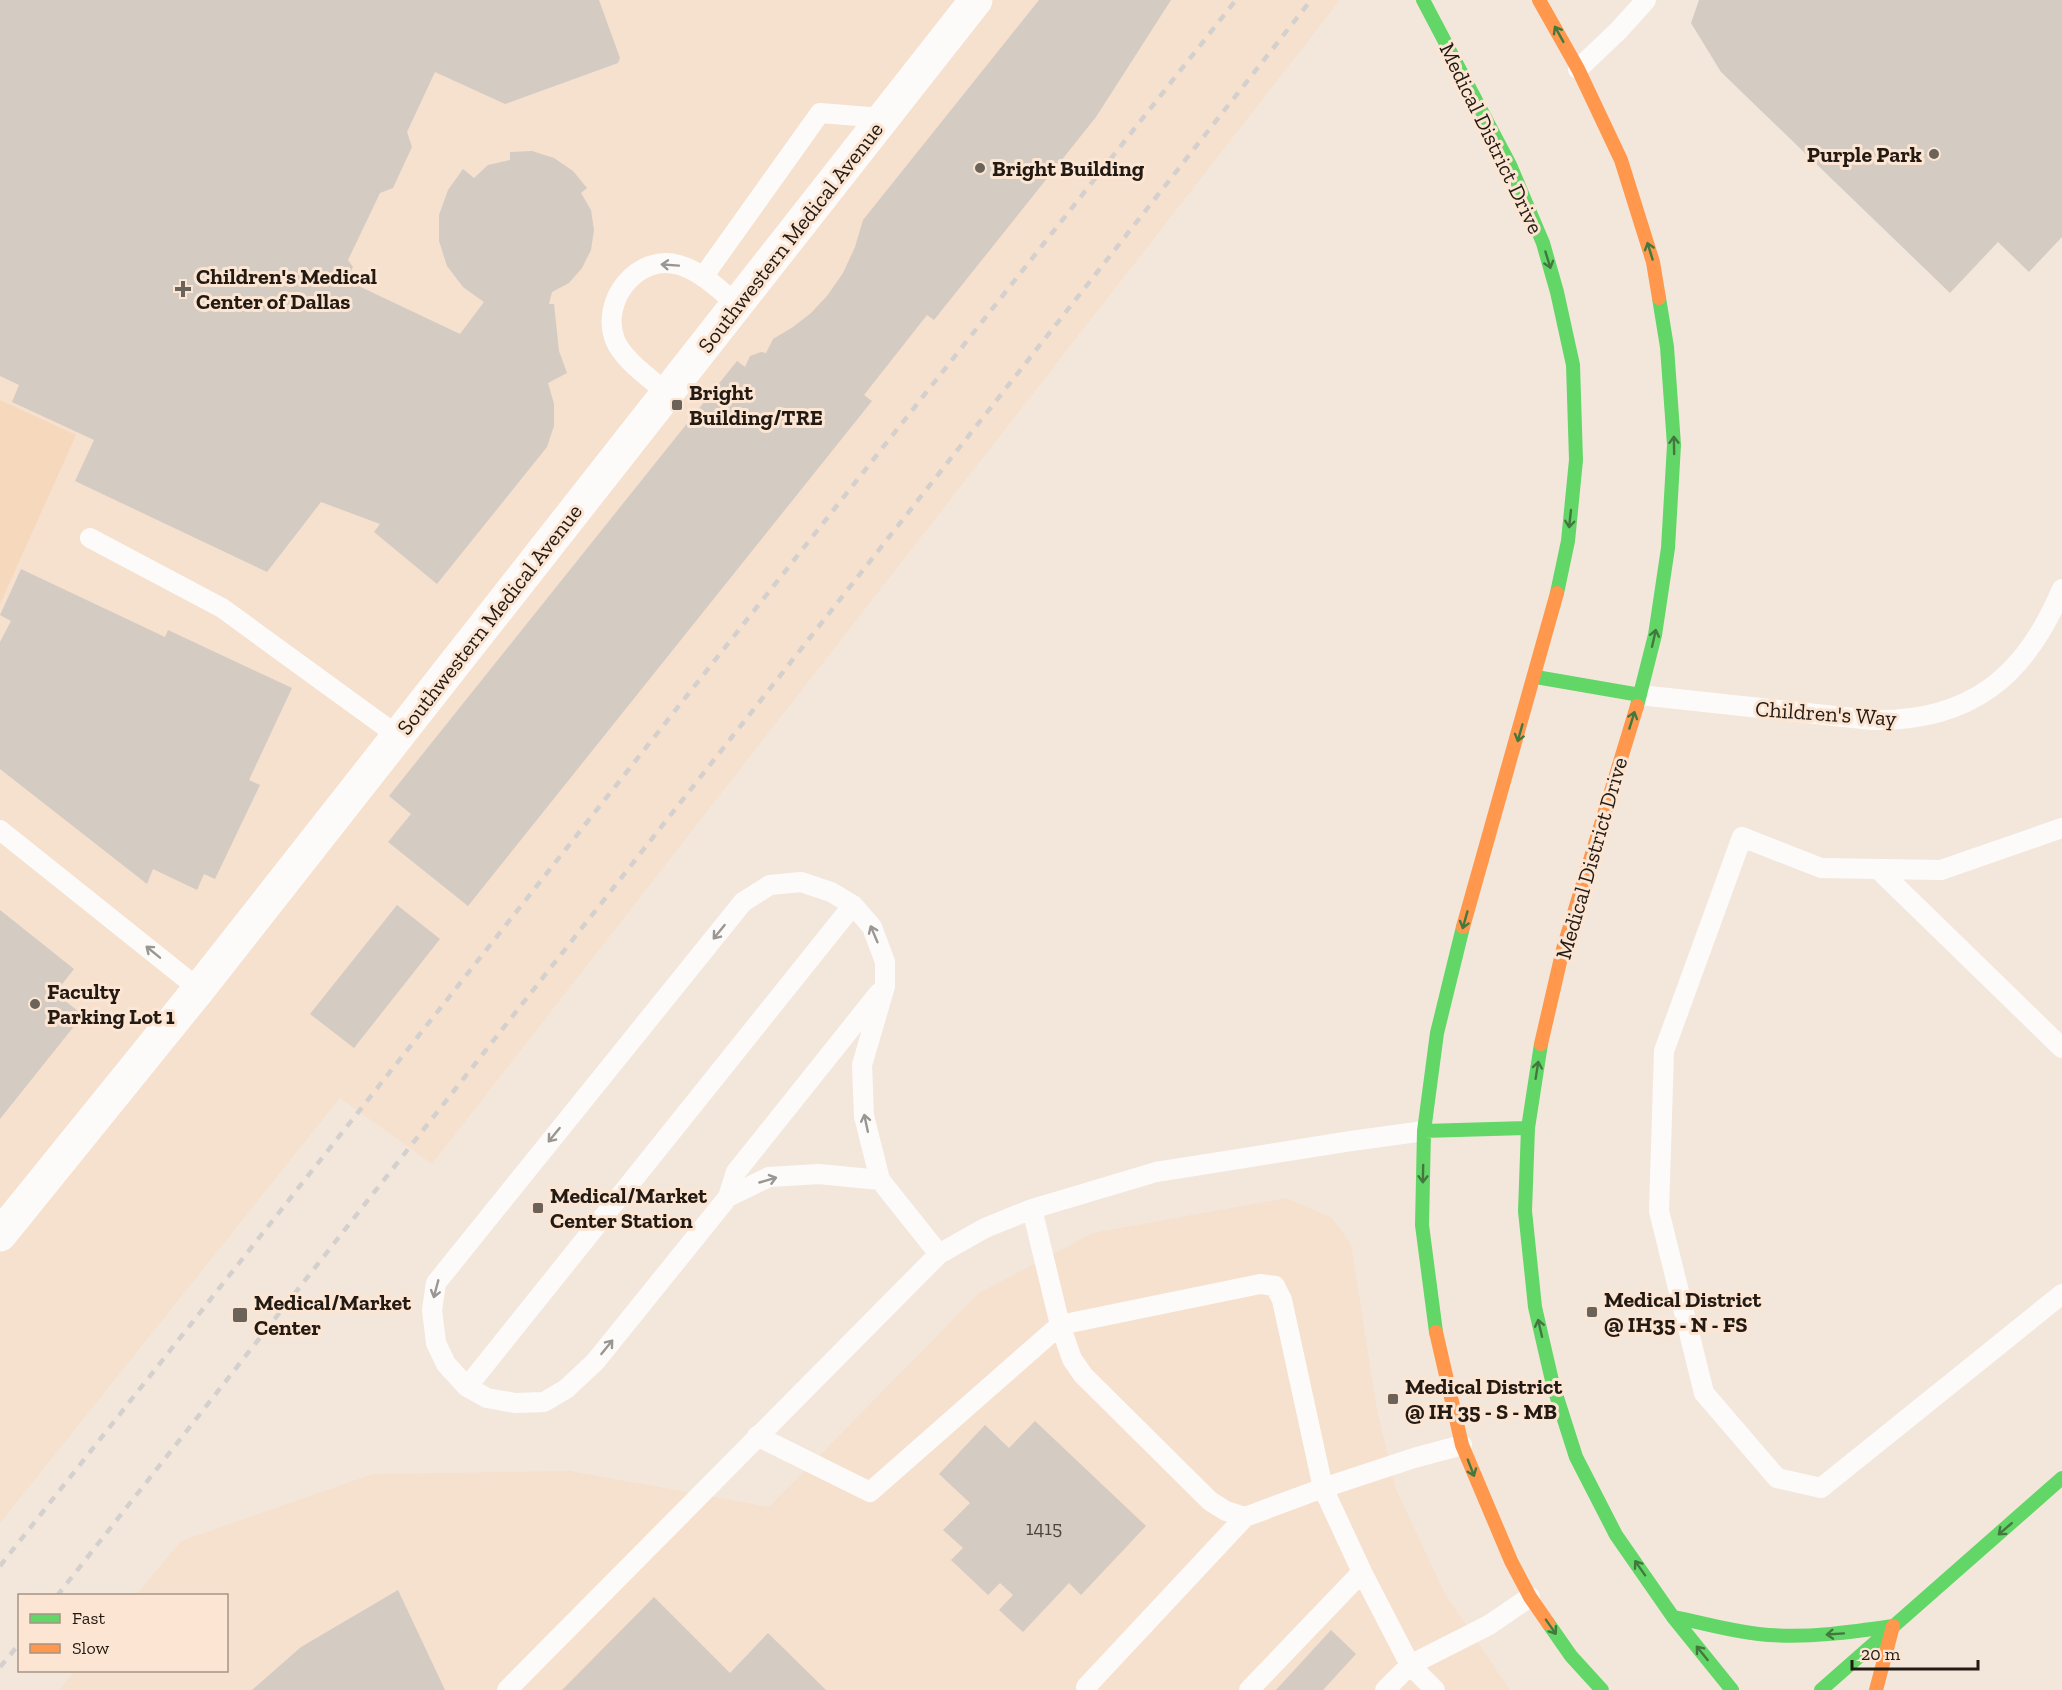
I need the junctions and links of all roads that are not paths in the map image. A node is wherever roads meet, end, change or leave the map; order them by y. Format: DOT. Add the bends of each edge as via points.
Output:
graph roads {
  1 [pos="976,0"];
  2 [pos="1423,0"];
  3 [pos="1539,0"];
  4 [pos="1646,0"];
  5 [pos="1578,69"];
  6 [pos="883,118"];
  7 [pos="703,278"];
  8 [pos="737,304"];
  9 [pos="667,393"];
  10 [pos="90,538"];
  11 [pos="2062,589"];
  12 [pos="1536,677"];
  13 [pos="1640,695"];
  14 [pos="398,736"];
  15 [pos="2062,828"];
  16 [pos="0,830"];
  17 [pos="1878,869"];
  18 [pos="853,905"];
  19 [pos="885,986"];
  20 [pos="199,989"];
  21 [pos="2062,1048"];
  22 [pos="1528,1128"];
  23 [pos="1424,1131"];
  24 [pos="880,1180"];
  25 [pos="728,1197"];
  26 [pos="1032,1209"];
  27 [pos="0,1235"];
  28 [pos="939,1254"];
  29 [pos="2062,1294"];
  30 [pos="1060,1325"];
  31 [pos="467,1387"];
  32 [pos="757,1436"];
  33 [pos="1462,1445"];
  34 [pos="2062,1478"];
  35 [pos="1323,1488"];
  36 [pos="1245,1517"];
  37 [pos="1362,1572"];
  38 [pos="1530,1597"];
  39 [pos="1673,1617"];
  40 [pos="1893,1626"];
  41 [pos="1571,1656"];
  42 [pos="1410,1665"];
  43 [pos="507,1690"];
  44 [pos="1088,1690"];
  45 [pos="1249,1690"];
  46 [pos="1385,1690"];
  47 [pos="1435,1690"];
  48 [pos="1586,1690"];
  49 [pos="1602,1690"];
  50 [pos="1732,1690"];
  51 [pos="1821,1690"];
  52 [pos="1876,1690"];
  1 -- 6 [label="street, Southwestern Medical Avenue"];
  2 -- 12 [label="main road, Medical District Drive, one-way" via="1510,165 1543,243 1573,365 1576,460 1568,541"];
  5 -- 3 [label="main road, Medical District Drive, one-way"];
  4 -- 5 [label="lane"];
  13 -- 5 [label="main road, Medical District Drive, one-way" via="1655,635 1668,548 1674,445 1667,347 1653,262 1621,160"];
  6 -- 7 [label="lane" via="820,113"];
  6 -- 8 [label="street, Southwestern Medical Avenue"];
  7 -- 8 [label="lane"];
  7 -- 9 [label="lane, one-way" via="677,264 660,264 644,269 618,292 613,308 615,341 625,356"];
  8 -- 9 [label="street, Southwestern Medical Avenue"];
  9 -- 14 [label="street, Southwestern Medical Avenue"];
  10 -- 14 [label="lane" via="222,608"];
  11 -- 13 [label="lane, Children's Way" via="2033,643 2001,680 1963,705 1932,716 1872,720"];
  12 -- 13 [label="main road"];
  12 -- 23 [label="main road, Medical District Drive, one-way" via="1461,935 1437,1033"];
  22 -- 13 [label="main road, Medical District Drive, one-way" via="1543,1029 1563,949"];
  14 -- 20 [label="street, Southwestern Medical Avenue"];
  15 -- 17 [label="lane" via="1941,870"];
  20 -- 16 [label="lane, one-way"];
  17 -- 21 [label="lane"];
  17 -- 29 [label="lane" via="1821,868 1742,837 1664,1051 1659,1211 1704,1394 1777,1478 1821,1488"];
  19 -- 18 [label="lane, one-way" via="885,962 872,927"];
  18 -- 31 [label="lane"];
  18 -- 31 [label="lane, one-way" via="801,882 770,885 743,902 436,1282 432,1310 435,1343 446,1364"];
  24 -- 19 [label="lane, one-way" via="864,1116 862,1065"];
  19 -- 25 [label="lane" via="736,1172"];
  20 -- 27 [label="street, Southwestern Medical Avenue"];
  22 -- 23 [label="main road"];
  39 -- 22 [label="main road, Medical District Drive, one-way" via="1616,1534 1576,1457 1553,1385 1535,1307 1525,1211"];
  23 -- 26 [label="lane" via="1156,1172"];
  23 -- 33 [label="main road, Medical District Drive, one-way" via="1424,1237 1435,1328"];
  25 -- 24 [label="lane, one-way" via="769,1178 819,1174"];
  24 -- 28 [label="lane"];
  31 -- 25 [label="lane, one-way" via="487,1398 515,1403 544,1402 566,1389 595,1362"];
  26 -- 28 [label="lane" via="985,1228"];
  26 -- 30 [label="lane"];
  28 -- 32 [label="lane"];
  30 -- 32 [label="lane" via="870,1492"];
  30 -- 35 [label="lane" via="1260,1284 1275,1286 1282,1300"];
  30 -- 36 [label="lane" via="1072,1359 1083,1376 1210,1501"];
  32 -- 43 [label="lane"];
  33 -- 35 [label="lane"];
  33 -- 38 [label="main road, Medical District Drive, one-way" via="1506,1551"];
  34 -- 40 [label="main road, one-way"];
  35 -- 36 [label="lane"];
  35 -- 37 [label="lane"];
  36 -- 44 [label="lane"];
  37 -- 42 [label="lane"];
  37 -- 45 [label="lane"];
  38 -- 41 [label="main road, Medical District Drive, one-way"];
  38 -- 42 [label="lane" via="1489,1626"];
  40 -- 39 [label="main road, one-way" via="1839,1634 1788,1635 1751,1633"];
  50 -- 39 [label="main road, Medical District Drive, one-way"];
  40 -- 51 [label="main road"];
  40 -- 52 [label="main road"];
  41 -- 48 [label="main road"];
  41 -- 49 [label="main road, Medical District Drive"];
  42 -- 46 [label="lane"];
  42 -- 47 [label="lane"];
}
